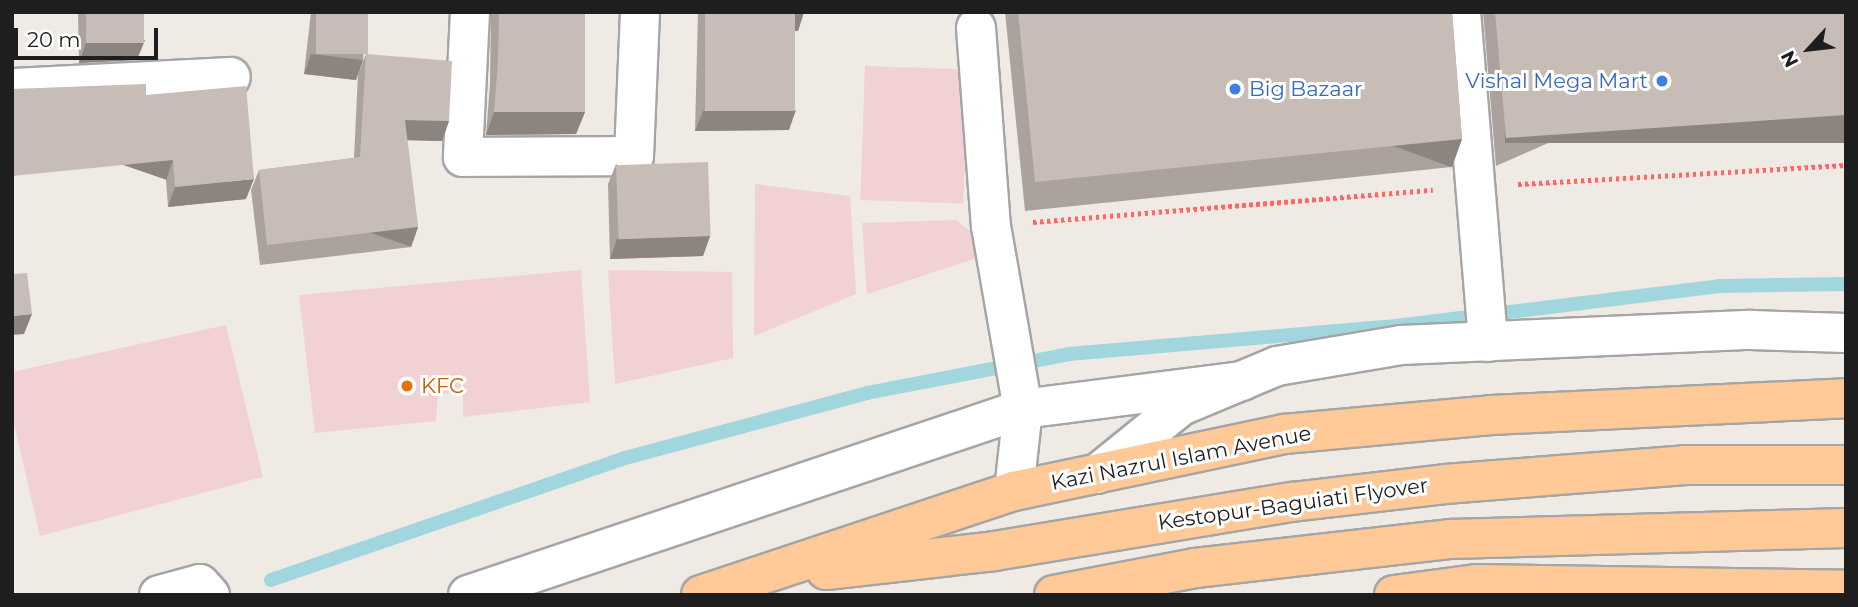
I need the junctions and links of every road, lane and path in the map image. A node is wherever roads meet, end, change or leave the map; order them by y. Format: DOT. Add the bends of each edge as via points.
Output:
graph roads {
  1 [pos="470,12"];
  2 [pos="640,12"];
  3 [pos="1461,12"];
  4 [pos="976,28"];
  5 [pos="230,77"];
  6 [pos="12,88"];
  7 [pos="1846,165"];
  8 [pos="1511,184"];
  9 [pos="1442,189"];
  10 [pos="991,226"];
  11 [pos="1846,333"];
  12 [pos="1488,342"];
  13 [pos="1242,381"];
  14 [pos="1846,398"];
  15 [pos="1023,409"];
  16 [pos="1846,465"];
  17 [pos="1097,474"];
  18 [pos="1014,491"];
  19 [pos="1846,528"];
  20 [pos="744,580"];
  21 [pos="1846,590"];
  22 [pos="159,595"];
  23 [pos="210,595"];
  24 [pos="468,595"];
  25 [pos="701,595"];
  26 [pos="1054,595"];
  27 [pos="1394,595"];
  1 -- 2 [label="street" via="463,157 634,156"];
  3 -- 12 [label="street"];
  4 -- 10 [label="street"];
  5 -- 6 [label="street"];
  7 -- 8 [label="path"];
  9 -- 10 [label="path"];
  10 -- 15 [label="street"];
  11 -- 12 [label="street" via="1751,330"];
  12 -- 13 [label="street" via="1401,345 1277,366"];
  13 -- 15 [label="street"];
  13 -- 17 [label="street" via="1181,406"];
  14 -- 17 [label="main road, Kazi Nazrul Islam Avenue" via="1369,424 1284,433"];
  15 -- 18 [label="street"];
  15 -- 24 [label="street"];
  16 -- 20 [label="main road, Kestopur-Baguiati Flyover" via="1685,465 1445,484 1292,502 995,551"];
  17 -- 18 [label="main road, Kazi Nazrul Islam Avenue"];
  18 -- 20 [label="main road, Kazi Nazrul Islam Avenue"];
  19 -- 26 [label="main road" via="1451,539 1195,568"];
  20 -- 25 [label="main road, Kazi Nazrul Islam Avenue"];
  21 -- 27 [label="main road" via="1476,584"];
  22 -- 23 [label="street" via="200,584"];
}
